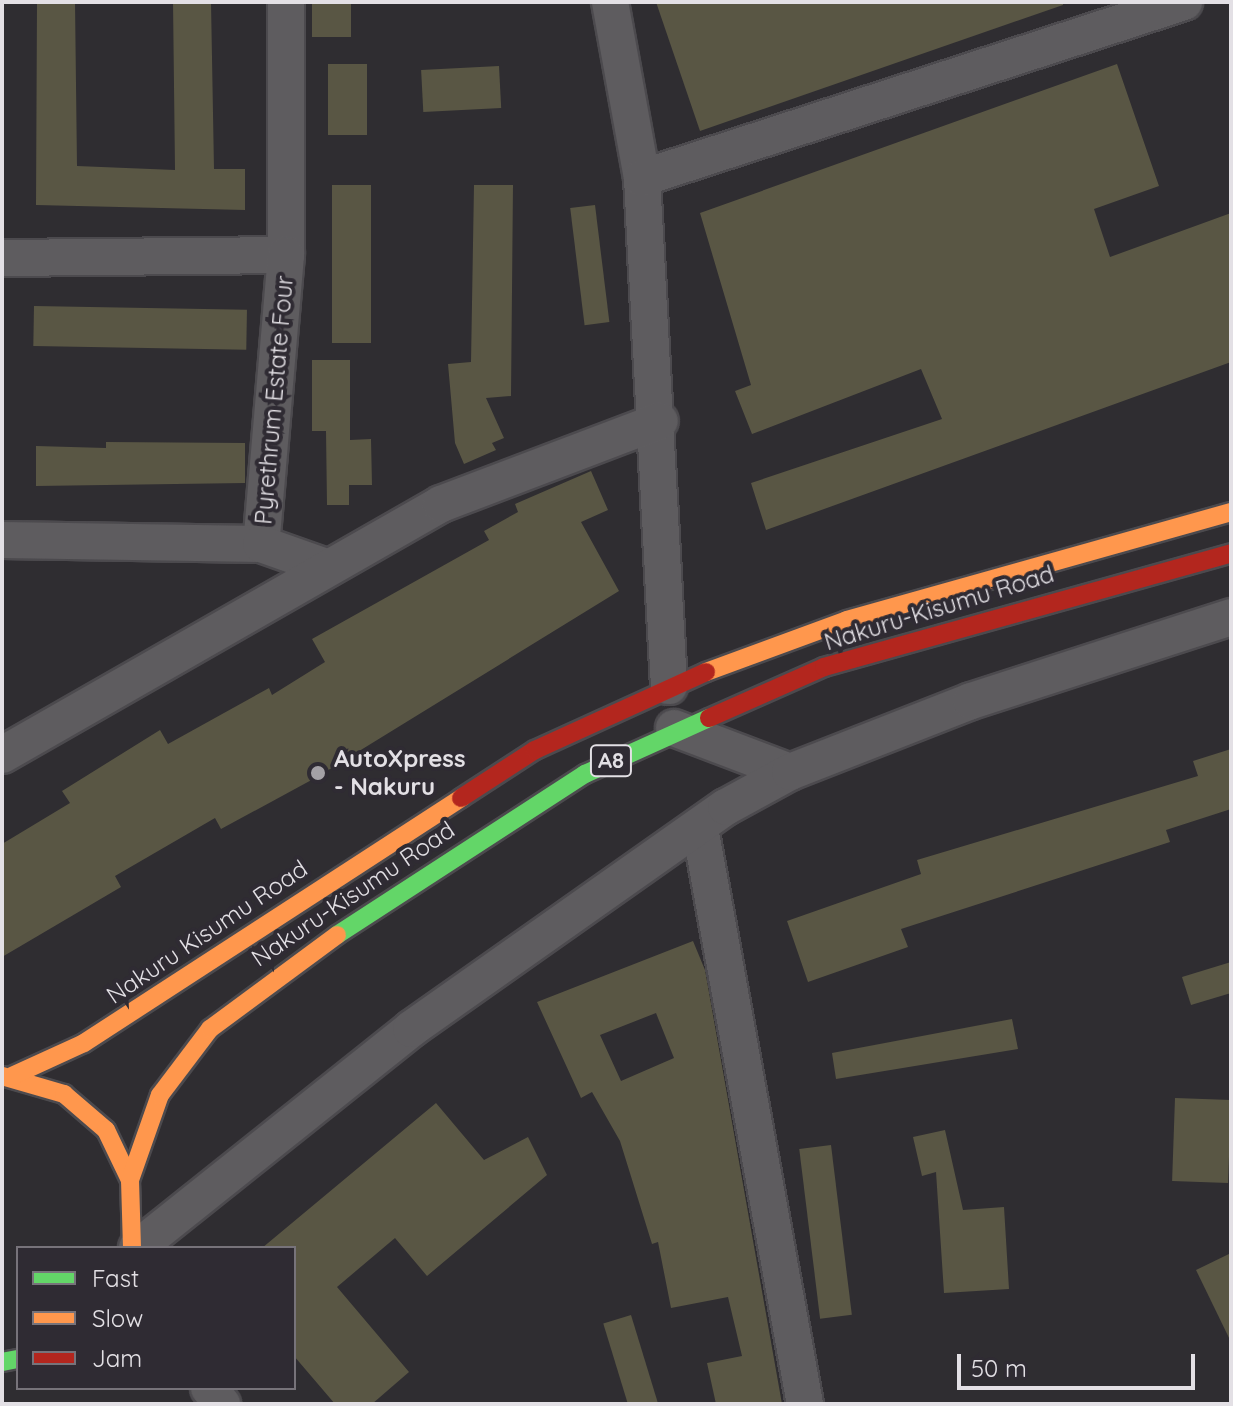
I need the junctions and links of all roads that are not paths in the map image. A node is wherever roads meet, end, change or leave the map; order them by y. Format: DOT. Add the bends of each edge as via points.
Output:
graph roads {
  1 [pos="286,2"];
  2 [pos="610,2"];
  3 [pos="1184,2"];
  4 [pos="642,178"];
  5 [pos="286,255"];
  6 [pos="2,258"];
  7 [pos="660,421"];
  8 [pos="1231,512"];
  9 [pos="2,540"];
  10 [pos="261,544"];
  11 [pos="1231,553"];
  12 [pos="323,566"];
  13 [pos="1231,617"];
  14 [pos="669,686"];
  15 [pos="674,728"];
  16 [pos="2,755"];
  17 [pos="790,772"];
  18 [pos="423,818"];
  19 [pos="700,828"];
  20 [pos="7,1076"];
  21 [pos="130,1180"];
  22 [pos="135,1246"];
  23 [pos="138,1246"];
  24 [pos="805,1404"];
  1 -- 5 [label="street, Pyrethrum Estate Four"];
  2 -- 4 [label="street"];
  3 -- 4 [label="street"];
  4 -- 7 [label="street"];
  5 -- 6 [label="street, Pyrethrum Estate Four"];
  5 -- 10 [label="street, Pyrethrum Estate Four"];
  7 -- 12 [label="street" via="441,504"];
  7 -- 14 [label="street"];
  8 -- 14 [label="highway, Nakuru-Kisumu Road / A8" via="876,611"];
  9 -- 10 [label="street"];
  10 -- 12 [label="street"];
  11 -- 15 [label="highway, Nakuru-Kisumu Road / A8" via="824,667"];
  12 -- 16 [label="street"];
  13 -- 17 [label="street" via="971,701"];
  14 -- 18 [label="highway, Nakuru-Kisumu Road / A8" via="535,750"];
  15 -- 17 [label="street"];
  15 -- 21 [label="highway, Nakuru-Kisumu Road / A8" via="490,830 264,982 210,1029 160,1095"];
  17 -- 19 [label="street"];
  18 -- 20 [label="highway, Nakuru Kisumu Road / A8" via="84,1043"];
  19 -- 23 [label="street" via="411,1029"];
  19 -- 24 [label="street"];
  20 -- 21 [label="highway, A8" via="64,1094 106,1130"];
  21 -- 22 [label="highway, A8"];
}
